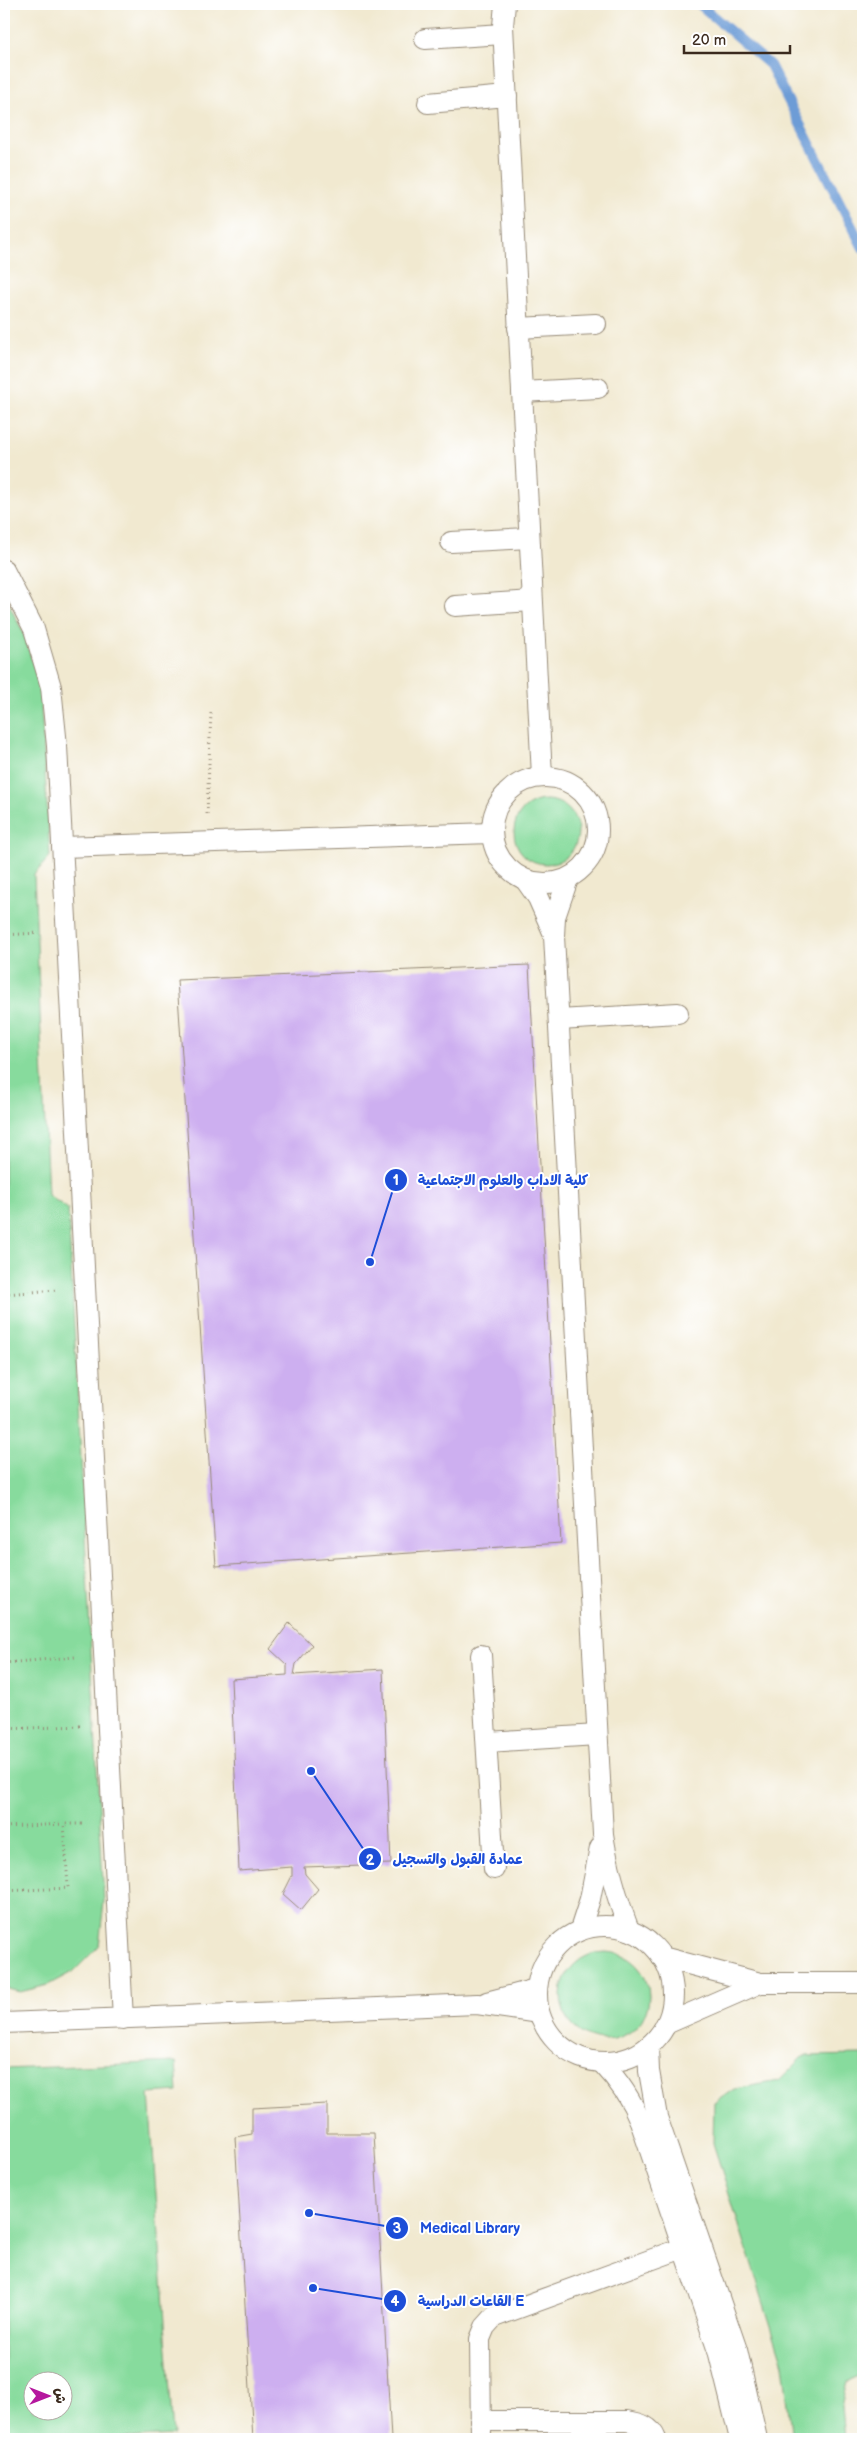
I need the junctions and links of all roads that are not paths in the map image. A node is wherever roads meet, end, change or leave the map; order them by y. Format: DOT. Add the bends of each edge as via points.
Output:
graph roads {
  1 [pos="505,4"];
  2 [pos="503,34"];
  3 [pos="425,39"];
  4 [pos="507,96"];
  5 [pos="428,103"];
  6 [pos="596,324"];
  7 [pos="518,328"];
  8 [pos="598,388"];
  9 [pos="522,392"];
  10 [pos="529,538"];
  11 [pos="451,542"];
  12 [pos="4,570"];
  13 [pos="532,601"];
  14 [pos="455,606"];
  15 [pos="542,776"];
  16 [pos="491,833"];
  17 [pos="62,847"];
  18 [pos="568,879"];
  19 [pos="526,881"];
  20 [pos="554,936"];
  21 [pos="678,1013"];
  22 [pos="559,1020"];
  23 [pos="481,1655"];
  24 [pos="597,1735"];
  25 [pos="487,1742"];
  26 [pos="603,1834"];
  27 [pos="494,1869"];
  28 [pos="580,1930"];
  29 [pos="629,1930"];
  30 [pos="662,1957"];
  31 [pos="760,1983"];
  32 [pos="863,1983"];
  33 [pos="536,1989"];
  34 [pos="477,2004"];
  35 [pos="539,2013"];
  36 [pos="123,2019"];
  37 [pos="4,2023"];
  38 [pos="666,2024"];
  39 [pos="648,2048"];
  40 [pos="602,2063"];
  41 [pos="683,2248"];
  42 [pos="480,2430"];
  43 [pos="560,2430"];
  44 [pos="656,2439"];
  45 [pos="740,2439"];
  46 [pos="757,2439"];
  1 -- 2 [label="lane"];
  2 -- 3 [label="lane"];
  2 -- 4 [label="lane"];
  4 -- 5 [label="lane"];
  4 -- 7 [label="lane"];
  6 -- 7 [label="lane"];
  7 -- 9 [label="lane"];
  8 -- 9 [label="lane"];
  9 -- 10 [label="lane"];
  10 -- 11 [label="lane"];
  10 -- 13 [label="lane"];
  12 -- 17 [label="lane" via="34,630 51,687"];
  13 -- 14 [label="lane"];
  13 -- 15 [label="lane"];
  15 -- 16 [label="lane" via="521,781 504,794 494,812"];
  15 -- 18 [label="lane" via="562,778 580,789 593,807 599,827 596,848 584,866"];
  16 -- 17 [label="lane"];
  16 -- 19 [label="lane" via="496,853 508,870"];
  17 -- 36 [label="lane"];
  18 -- 19 [label="lane" via="547,884"];
  18 -- 20 [label="lane" via="555,917"];
  19 -- 20 [label="lane" via="538,898"];
  20 -- 22 [label="lane"];
  21 -- 22 [label="lane"];
  22 -- 24 [label="lane"];
  23 -- 25 [label="lane"];
  24 -- 25 [label="lane"];
  24 -- 26 [label="lane"];
  25 -- 27 [label="lane"];
  26 -- 28 [label="lane" via="592,1891"];
  26 -- 29 [label="lane" via="614,1891"];
  28 -- 29 [label="lane" via="613,1926"];
  28 -- 33 [label="lane" via="558,1944 543,1964"];
  29 -- 30 [label="lane" via="648,1941"];
  30 -- 31 [label="lane"];
  30 -- 38 [label="lane" via="671,1978 672,2002"];
  31 -- 32 [label="lane"];
  31 -- 38 [label="lane"];
  33 -- 34 [label="lane"];
  33 -- 35 [label="lane"];
  34 -- 35 [label="lane"];
  34 -- 36 [label="lane"];
  35 -- 40 [label="lane" via="548,2032 562,2048 581,2059"];
  36 -- 37 [label="lane"];
  38 -- 39 [label="lane"];
  39 -- 40 [label="lane" via="618,2062"];
  39 -- 46 [label="lane" via="657,2117 738,2350"];
  40 -- 41 [label="lane" via="631,2100"];
  41 -- 42 [label="lane" via="494,2318 480,2339"];
  41 -- 45 [label="lane" via="719,2354"];
  42 -- 43 [label="lane"];
  43 -- 44 [label="lane" via="642,2423 654,2432"];
}
